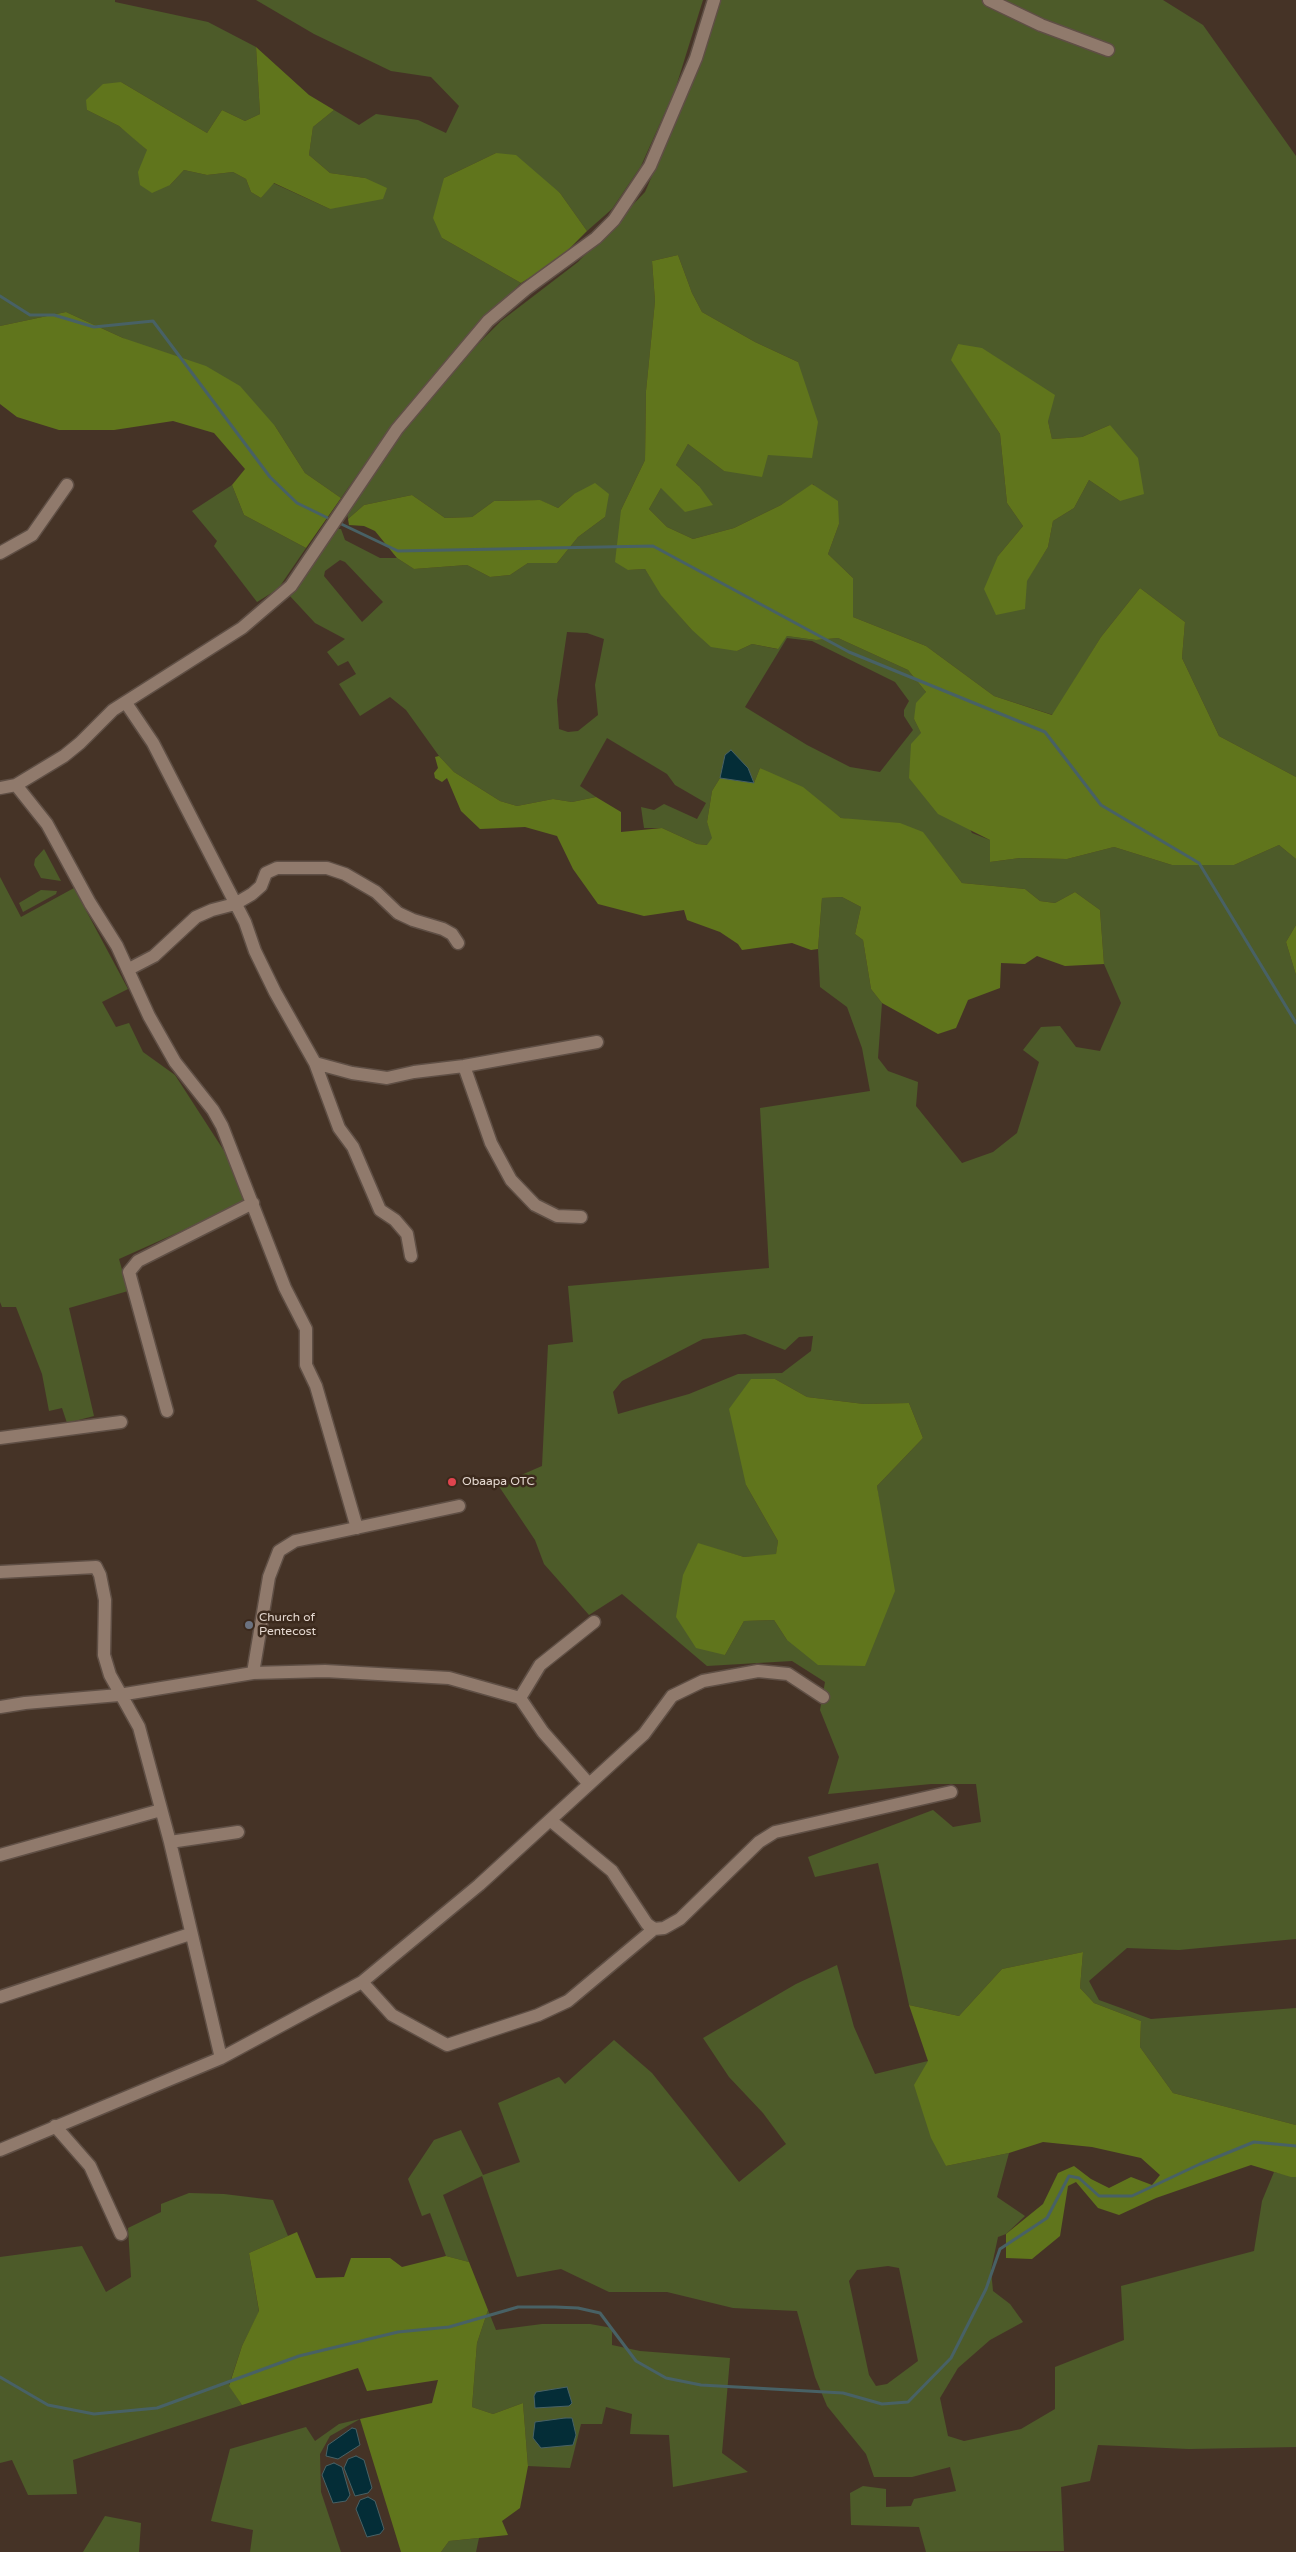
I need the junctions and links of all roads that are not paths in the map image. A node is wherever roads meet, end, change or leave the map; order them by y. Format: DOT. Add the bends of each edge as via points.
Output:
graph roads {
  1 [pos="714,0"];
  2 [pos="989,0"];
  3 [pos="1108,50"];
  4 [pos="66,485"];
  5 [pos="0,553"];
  6 [pos="126,702"];
  7 [pos="16,785"];
  8 [pos="0,788"];
  9 [pos="235,904"];
  10 [pos="458,943"];
  11 [pos="129,969"];
  12 [pos="598,1042"];
  13 [pos="315,1063"];
  14 [pos="464,1066"];
  15 [pos="253,1203"];
  16 [pos="581,1217"];
  17 [pos="411,1256"];
  18 [pos="167,1411"];
  19 [pos="121,1422"];
  20 [pos="0,1438"];
  21 [pos="459,1506"];
  22 [pos="357,1528"];
  23 [pos="0,1572"];
  24 [pos="594,1622"];
  25 [pos="253,1673"];
  26 [pos="120,1695"];
  27 [pos="823,1697"];
  28 [pos="520,1698"];
  29 [pos="0,1707"];
  30 [pos="589,1784"];
  31 [pos="951,1792"];
  32 [pos="161,1810"];
  33 [pos="550,1820"];
  34 [pos="238,1832"];
  35 [pos="170,1842"];
  36 [pos="0,1855"];
  37 [pos="654,1929"];
  38 [pos="190,1934"];
  39 [pos="362,1982"];
  40 [pos="0,1997"];
  41 [pos="221,2058"];
  42 [pos="55,2126"];
  43 [pos="0,2150"];
  44 [pos="120,2234"];
  1 -- 6 [label="street" via="696,58 650,166 614,220 596,238 488,321 397,430 291,586 242,628"];
  2 -- 3 [label="street" via="1041,25"];
  4 -- 5 [label="street" via="32,535"];
  6 -- 7 [label="street" via="113,710 64,756"];
  6 -- 9 [label="street" via="153,743"];
  7 -- 8 [label="street"];
  7 -- 11 [label="street" via="47,824"];
  9 -- 10 [label="street" via="252,894 271,869 327,868 345,874 376,892 398,913 452,934"];
  9 -- 11 [label="street" via="196,917 154,956"];
  9 -- 13 [label="street" via="275,992"];
  11 -- 15 [label="street" via="149,1016 175,1062 222,1126"];
  12 -- 14 [label="street"];
  13 -- 14 [label="street" via="386,1078"];
  13 -- 17 [label="street" via="339,1128 353,1147 380,1210 407,1234"];
  14 -- 16 [label="street" via="491,1143 511,1180 535,1205 557,1216"];
  15 -- 18 [label="street" via="138,1261 129,1272"];
  15 -- 22 [label="street" via="286,1288 306,1329 306,1365 316,1386"];
  19 -- 20 [label="street"];
  21 -- 22 [label="street"];
  22 -- 25 [label="street" via="295,1540 279,1551 269,1576"];
  23 -- 26 [label="street" via="96,1566 105,1600 104,1655"];
  24 -- 28 [label="street" via="540,1665"];
  25 -- 26 [label="street"];
  25 -- 28 [label="street" via="325,1671 449,1678"];
  26 -- 29 [label="street"];
  26 -- 32 [label="street" via="139,1727"];
  27 -- 30 [label="street" via="788,1674 758,1671 704,1682 672,1696 644,1734"];
  28 -- 30 [label="street" via="544,1732"];
  30 -- 33 [label="street"];
  31 -- 37 [label="street" via="775,1832 759,1842 680,1919 664,1928"];
  32 -- 35 [label="street"];
  32 -- 36 [label="street"];
  33 -- 37 [label="street" via="612,1871 647,1924"];
  33 -- 39 [label="street" via="479,1885"];
  34 -- 35 [label="street"];
  35 -- 38 [label="street"];
  37 -- 39 [label="street" via="568,2001 538,2015 447,2045 392,2015"];
  38 -- 40 [label="street"];
  38 -- 41 [label="street"];
  39 -- 41 [label="street"];
  41 -- 42 [label="street"];
  42 -- 43 [label="street"];
  42 -- 44 [label="street" via="90,2166"];
}
